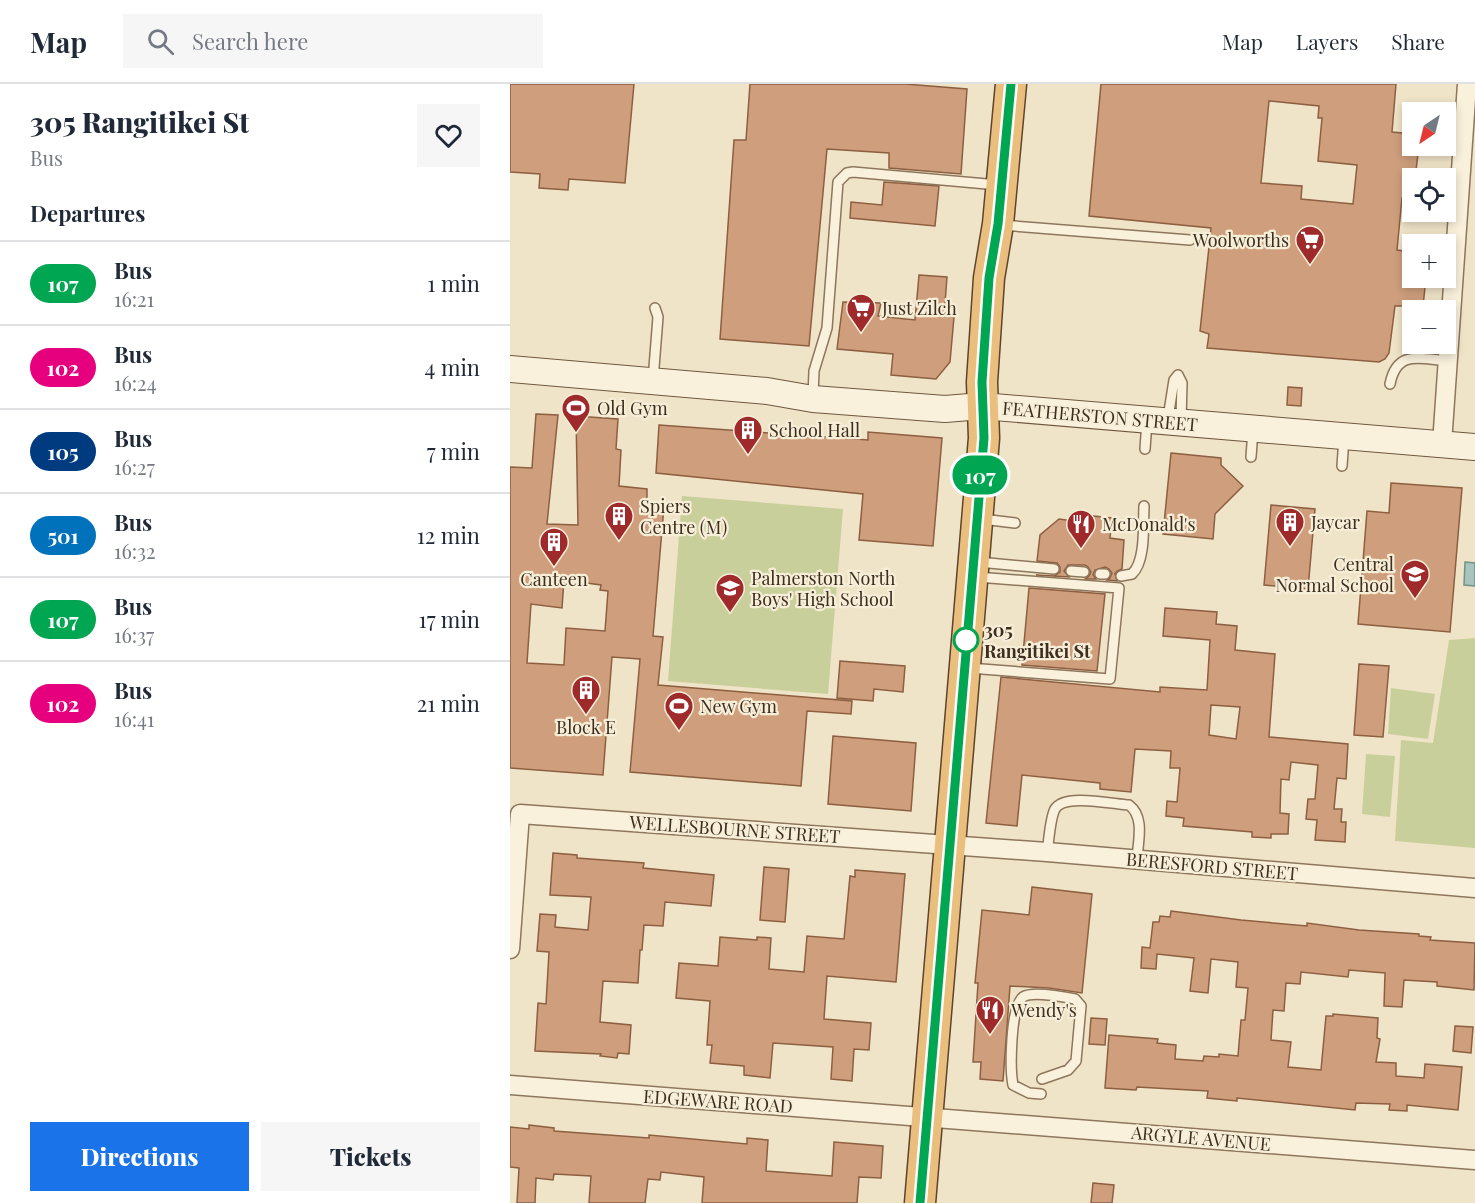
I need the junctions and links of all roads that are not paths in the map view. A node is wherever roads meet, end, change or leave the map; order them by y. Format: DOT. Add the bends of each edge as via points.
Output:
graph roads {
  1 [pos="1011,84"];
  2 [pos="1467,84"];
  3 [pos="1001,185"];
  4 [pos="998,224"];
  5 [pos="1190,240"];
  6 [pos="655,308"];
  7 [pos="1449,361"];
  8 [pos="510,369"];
  9 [pos="653,381"];
  10 [pos="1390,384"];
  11 [pos="813,399"];
  12 [pos="982,405"];
  13 [pos="1165,421"];
  14 [pos="1254,429"];
  15 [pos="1344,436"];
  16 [pos="1442,444"];
  17 [pos="1475,447"];
  18 [pos="1145,449"];
  19 [pos="1251,457"];
  20 [pos="1342,466"];
  21 [pos="1144,506"];
  22 [pos="976,519"];
  23 [pos="1015,523"];
  24 [pos="972,569"];
  25 [pos="1054,569"];
  26 [pos="1071,571"];
  27 [pos="1084,572"];
  28 [pos="1121,576"];
  29 [pos="963,668"];
  30 [pos="949,845"];
  31 [pos="1047,852"];
  32 [pos="1137,859"];
  33 [pos="1475,888"];
  34 [pos="510,949"];
  35 [pos="1042,1080"];
  36 [pos="510,1085"];
  37 [pos="1041,1094"];
  38 [pos="927,1118"];
  39 [pos="1475,1160"];
  40 [pos="920,1203"];
  1 -- 3 [label="highway"];
  2 -- 7 [label="street"];
  3 -- 4 [label="highway"];
  3 -- 11 [label="lane" via="854,172 841,177 827,328 814,371"];
  4 -- 5 [label="lane"];
  4 -- 12 [label="highway" via="989,278"];
  6 -- 9 [label="lane" via="658,317"];
  7 -- 10 [label="lane" via="1406,359 1392,372"];
  7 -- 16 [label="street"];
  8 -- 9 [label="main road, FEATHERSTON STREET"];
  9 -- 11 [label="main road, FEATHERSTON STREET"];
  11 -- 12 [label="main road, FEATHERSTON STREET" via="945,409"];
  12 -- 13 [label="main road, FEATHERSTON STREET"];
  12 -- 22 [label="highway" via="984,438"];
  13 -- 14 [label="main road, FEATHERSTON STREET"];
  13 -- 18 [label="lane"];
  14 -- 15 [label="main road, FEATHERSTON STREET"];
  14 -- 19 [label="lane"];
  15 -- 16 [label="main road, FEATHERSTON STREET"];
  15 -- 20 [label="lane"];
  16 -- 17 [label="main road, FEATHERSTON STREET"];
  21 -- 28 [label="lane" via="1138,567"];
  22 -- 23 [label="lane"];
  22 -- 24 [label="highway"];
  24 -- 25 [label="lane"];
  24 -- 29 [label="highway"];
  24 -- 29 [label="lane" via="1119,588 1110,680"];
  26 -- 27 [label="lane"];
  29 -- 30 [label="highway"];
  30 -- 31 [label="street, BERESFORD STREET"];
  30 -- 34 [label="street, WELLESBOURNE STREET" via="520,814"];
  30 -- 38 [label="highway"];
  31 -- 32 [label="street, BERESFORD STREET"];
  31 -- 32 [label="lane" via="1053,812 1059,804 1070,800 1133,808 1139,822"];
  32 -- 33 [label="street, BERESFORD STREET"];
  35 -- 37 [label="lane" via="1068,1070 1076,1061 1081,1006 1075,999 1031,994 1018,1005 1013,1085"];
  36 -- 38 [label="street, EDGEWARE ROAD"];
  38 -- 39 [label="street, ARGYLE AVENUE"];
  38 -- 40 [label="highway"];
}
